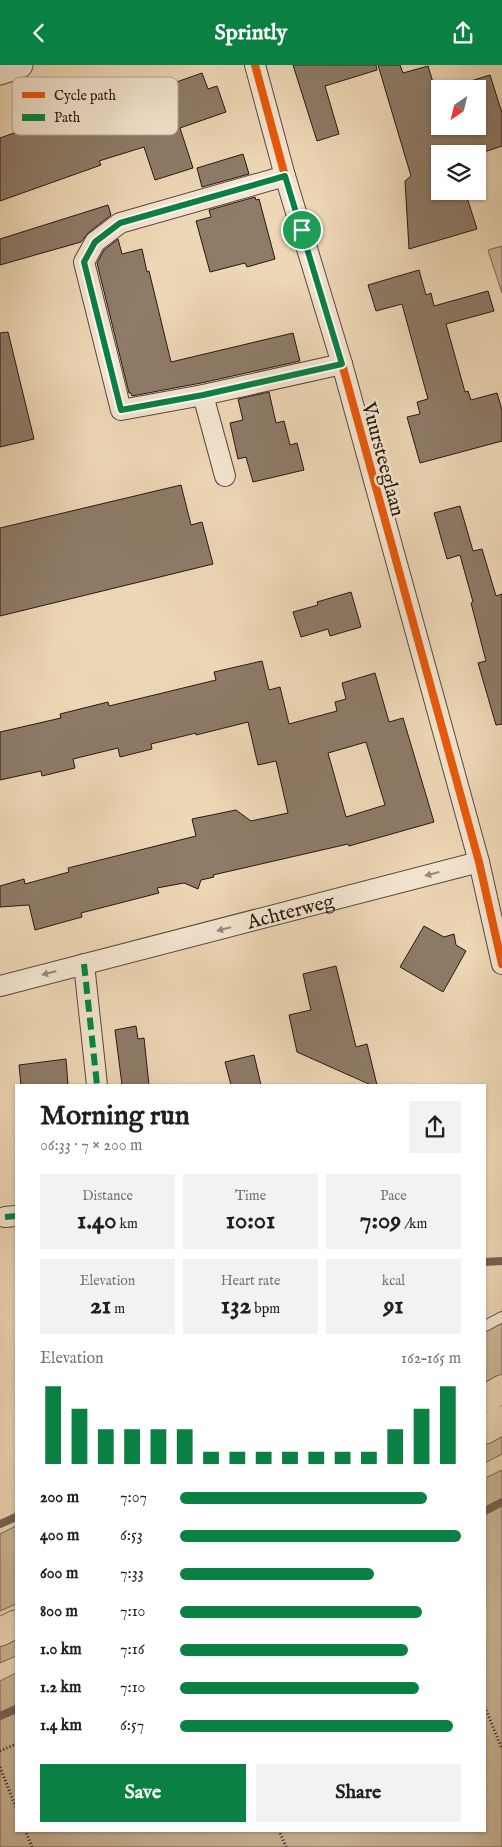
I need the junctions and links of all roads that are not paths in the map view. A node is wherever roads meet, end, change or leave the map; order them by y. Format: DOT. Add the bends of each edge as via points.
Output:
graph roads {
  1 [pos="20,65"];
  2 [pos="255,65"];
  3 [pos="0,72"];
  4 [pos="285,176"];
  5 [pos="342,364"];
  6 [pos="203,395"];
  7 [pos="225,476"];
  8 [pos="479,862"];
  9 [pos="84,964"];
  10 [pos="502,964"];
  11 [pos="0,986"];
  12 [pos="97,1084"];
  13 [pos="502,1317"];
  14 [pos="486,1325"];
  15 [pos="502,1389"];
  16 [pos="486,1398"];
  17 [pos="502,1420"];
  18 [pos="486,1429"];
  19 [pos="15,1624"];
  20 [pos="0,1632"];
  1 -- 3 [label="street"];
  2 -- 4 [label="street, Vuursteeglaan"];
  4 -- 5 [label="street, Vuursteeglaan"];
  4 -- 6 [label="street" via="120,223 95,242 84,262 121,410"];
  5 -- 6 [label="street"];
  5 -- 8 [label="street, Vuursteeglaan"];
  6 -- 7 [label="street"];
  8 -- 9 [label="street, Achterweg, one-way"];
  8 -- 10 [label="street"];
  9 -- 11 [label="street, Achterweg, one-way"];
  9 -- 12 [label="street"];
  13 -- 14 [label="lane"];
  15 -- 16 [label="main road"];
  17 -- 18 [label="main road"];
  19 -- 20 [label="main road"];
}
